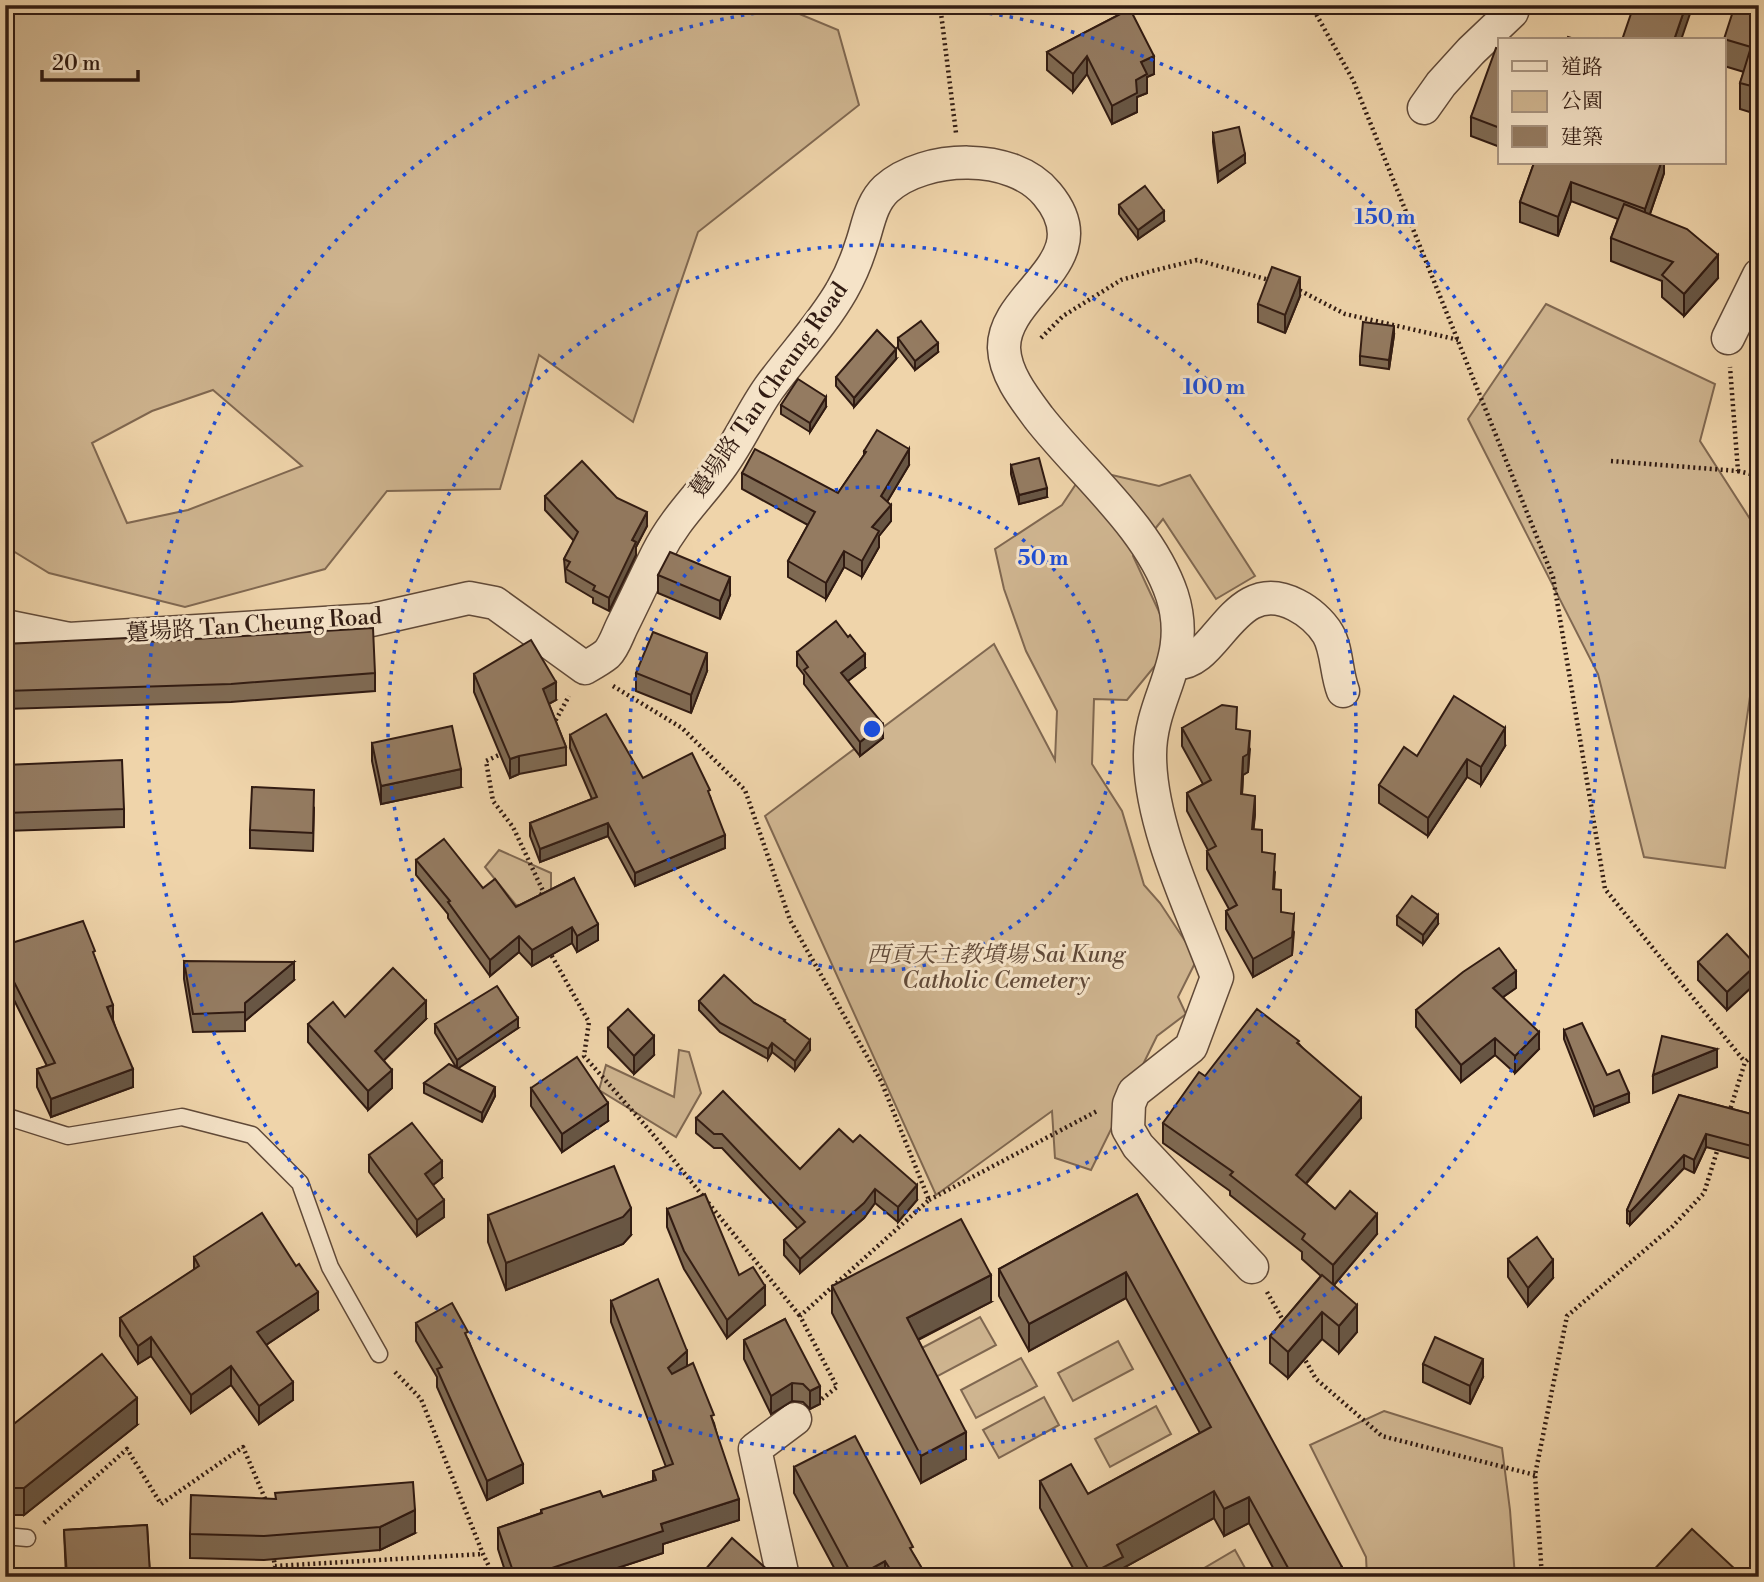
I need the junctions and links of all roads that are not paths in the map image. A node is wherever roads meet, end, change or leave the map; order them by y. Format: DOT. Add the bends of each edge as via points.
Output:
graph roads {
  1 [pos="1514,5"];
  2 [pos="1424,108"];
  3 [pos="1759,275"];
  4 [pos="1728,338"];
  5 [pos="5,626"];
  6 [pos="1175,663"];
  7 [pos="1343,691"];
  8 [pos="5,1116"];
  9 [pos="1252,1267"];
  10 [pos="379,1354"];
  11 [pos="795,1419"];
  12 [pos="5,1536"];
  13 [pos="27,1538"];
  14 [pos="783,1577"];
  1 -- 2 [label="street"];
  3 -- 4 [label="street"];
  5 -- 6 [label="street, 躉場路 Tan Cheung Road" via="69,639 345,622 469,597 495,603 585,668 609,653 678,518 722,466 768,388 832,306 852,271 879,197 896,182 929,168 968,161 1006,169 1035,183 1058,212 1061,251 1011,323 1005,339 1006,359 1039,418 1129,521 1159,566 1177,616"];
  6 -- 7 [label="street" via="1190,661 1255,601 1276,598 1299,607 1325,630"];
  6 -- 9 [label="street, 躉場路 Tan Cheung Road" via="1152,734 1150,778 1168,849 1217,976 1191,1047 1134,1093 1128,1129 1138,1146"];
  8 -- 10 [label="lane" via="68,1136 182,1116 252,1135 300,1183 330,1267"];
  11 -- 14 [label="street" via="755,1449"];
  12 -- 13 [label="lane"];
}
